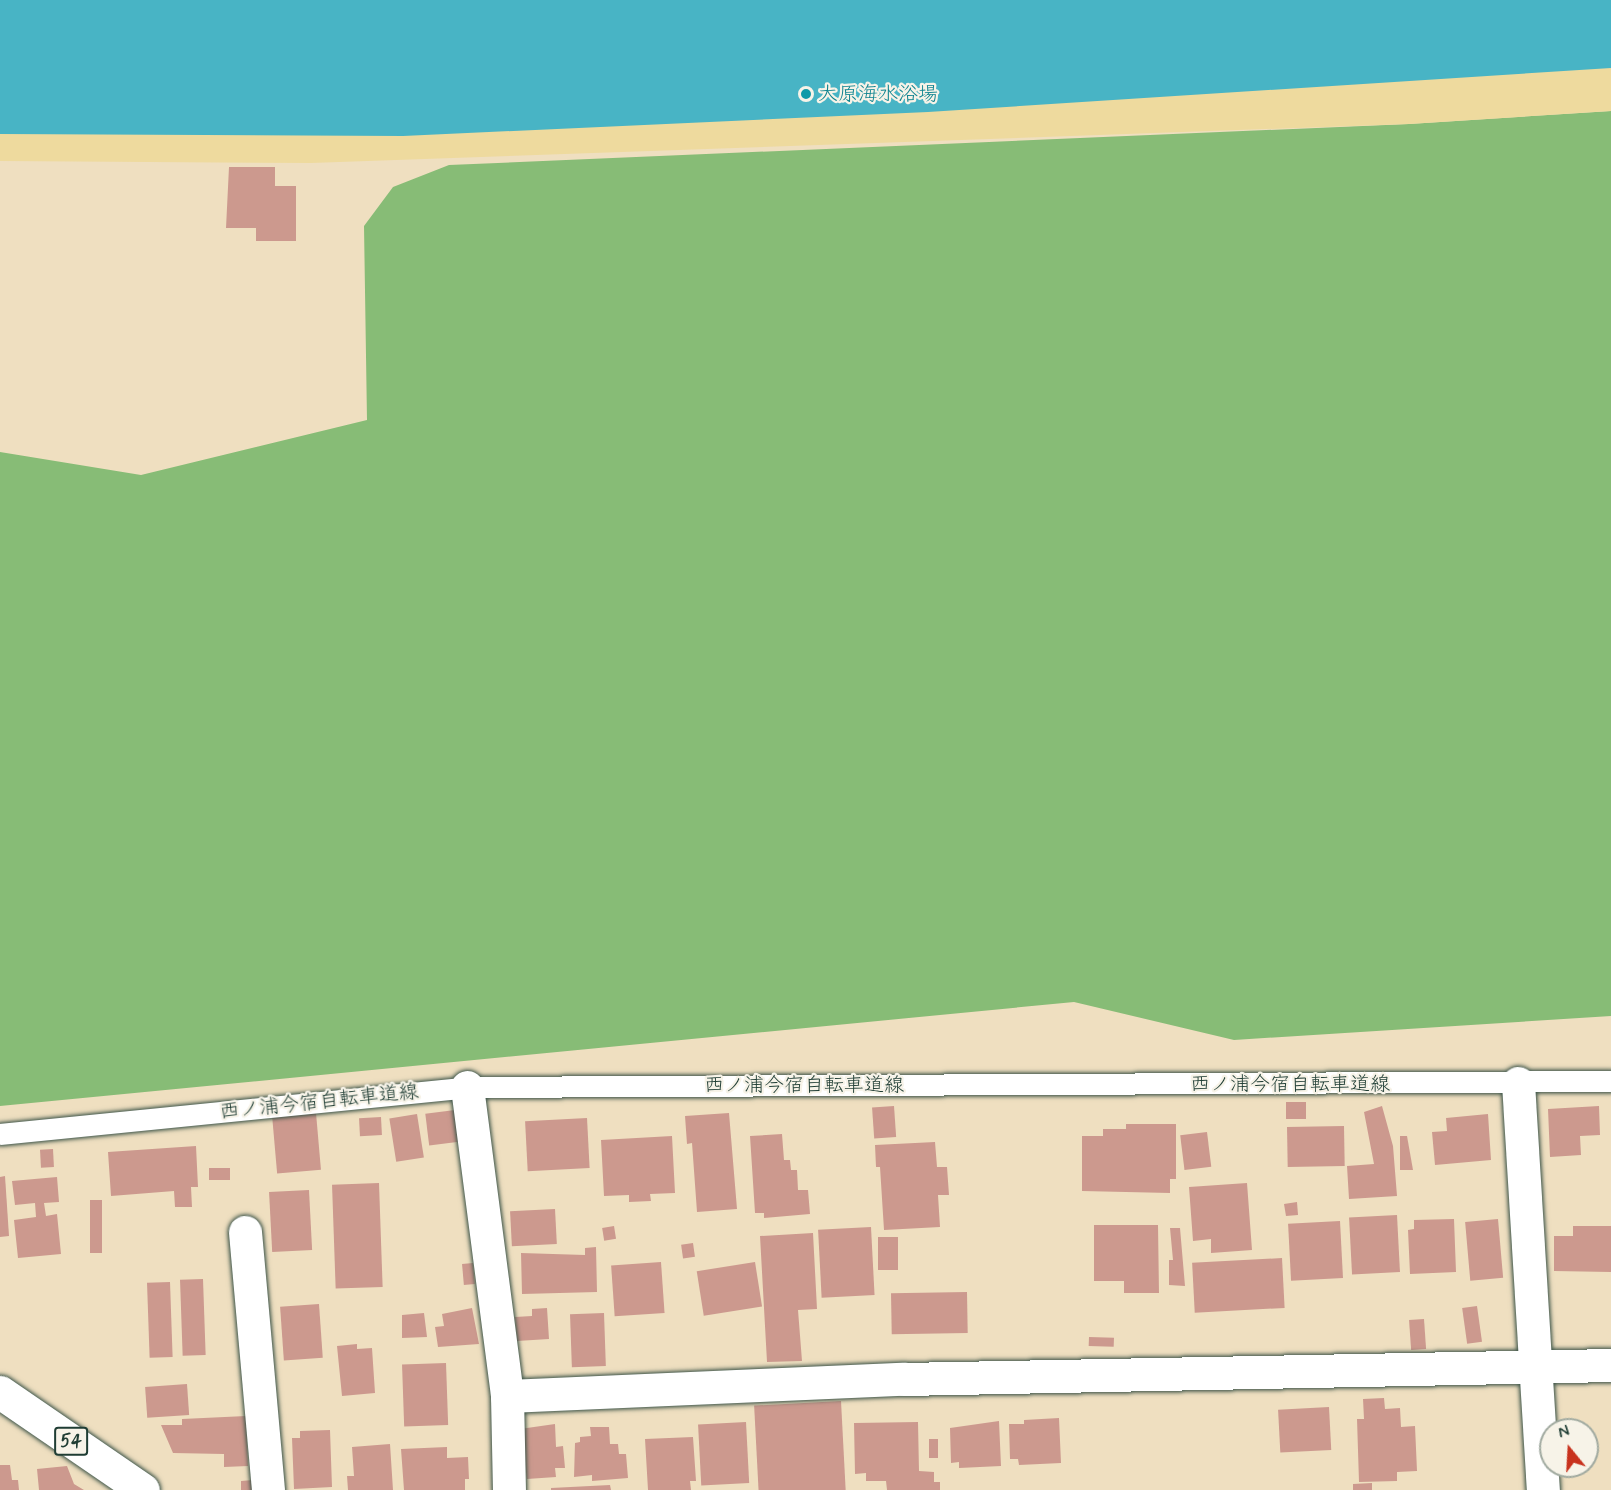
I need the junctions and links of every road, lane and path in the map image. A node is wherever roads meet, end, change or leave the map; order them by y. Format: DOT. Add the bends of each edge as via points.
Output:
graph roads {
  1 [pos="1611,1081"];
  2 [pos="1518,1083"];
  3 [pos="467,1087"];
  4 [pos="0,1134"];
  5 [pos="246,1232"];
  6 [pos="1611,1365"];
  7 [pos="1537,1367"];
  8 [pos="0,1392"];
  9 [pos="507,1396"];
  10 [pos="143,1490"];
  11 [pos="268,1490"];
  12 [pos="509,1490"];
  13 [pos="1543,1490"];
  1 -- 2 [label="lane, 西ノ浦今宿自転車道線"];
  2 -- 3 [label="lane, 西ノ浦今宿自転車道線"];
  2 -- 7 [label="street"];
  3 -- 4 [label="lane, 西ノ浦今宿自転車道線"];
  3 -- 9 [label="street"];
  5 -- 11 [label="street"];
  6 -- 7 [label="street"];
  7 -- 9 [label="street" via="903,1379"];
  7 -- 13 [label="street"];
  8 -- 10 [label="street, 54"];
  9 -- 12 [label="street"];
}
